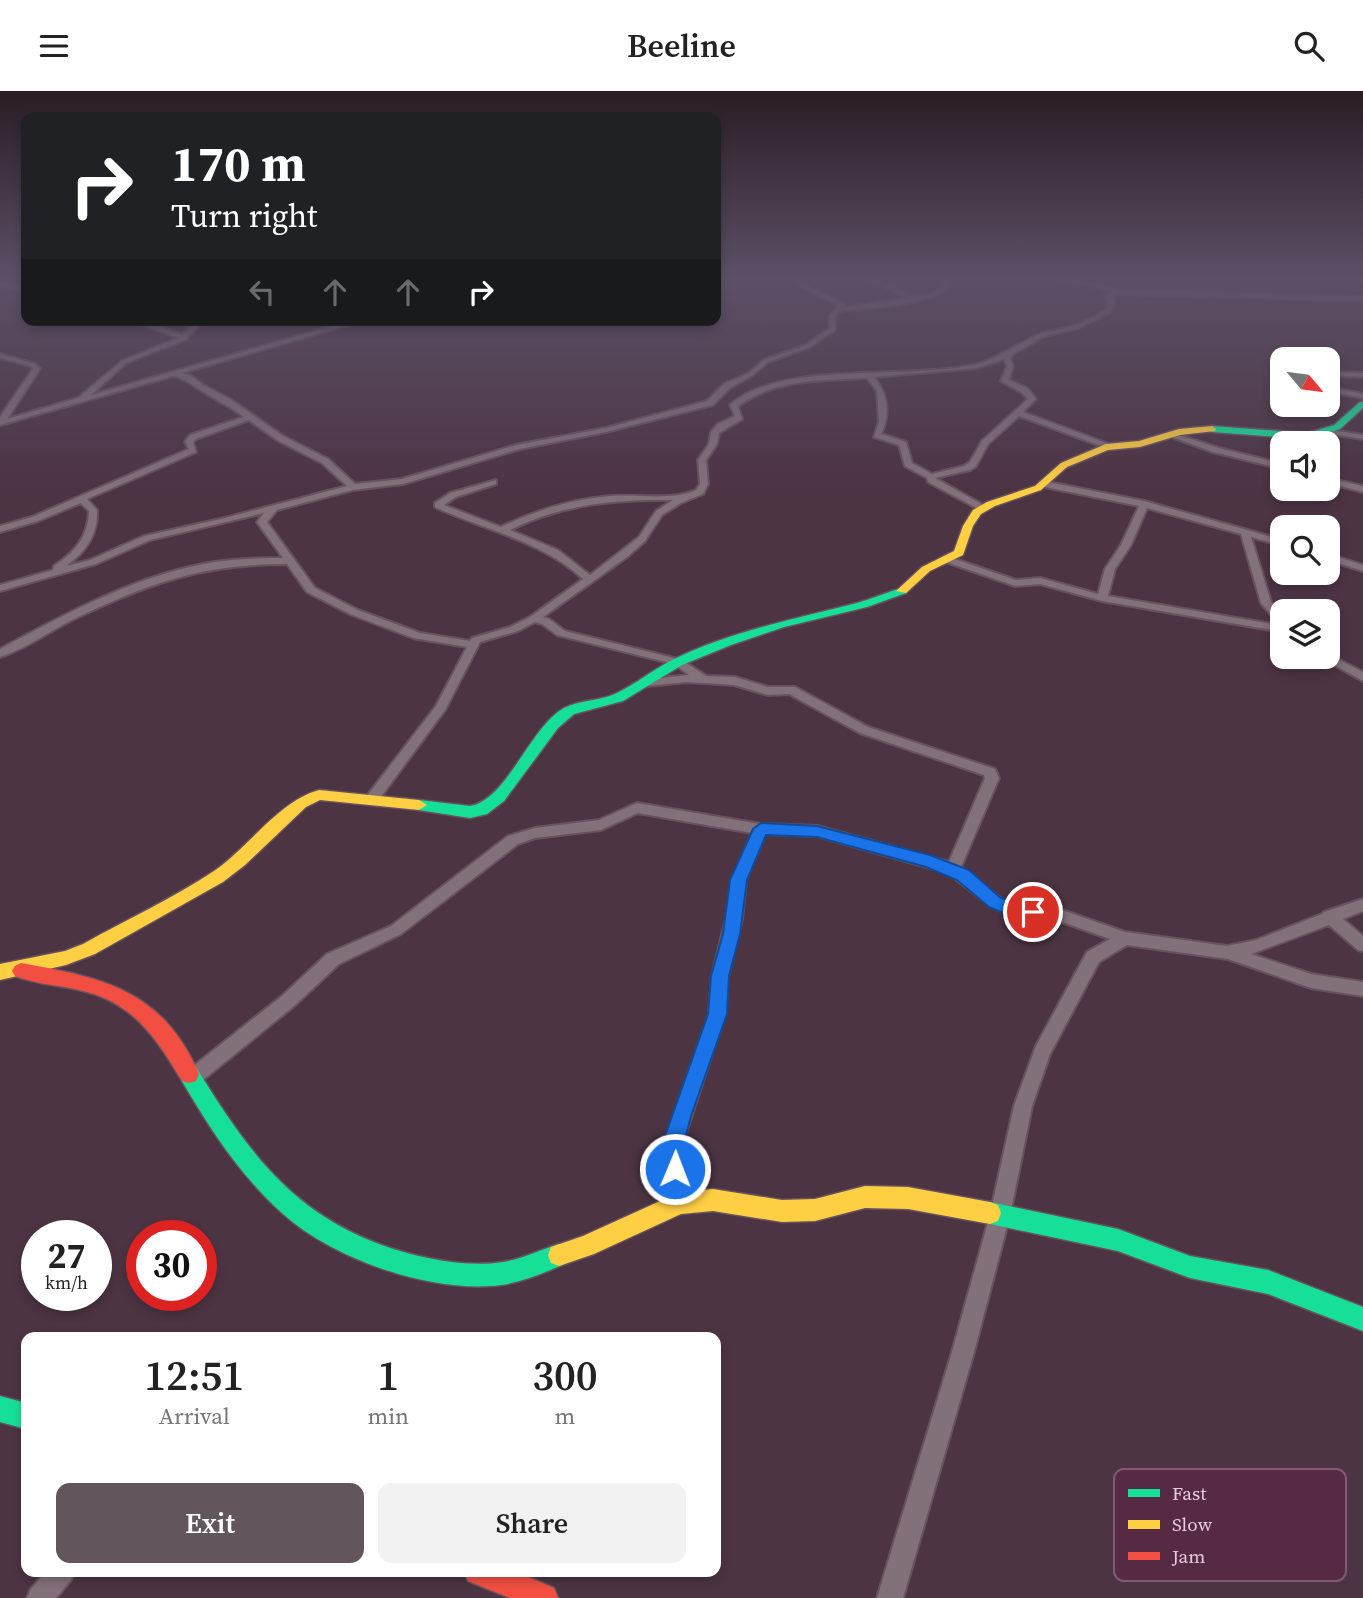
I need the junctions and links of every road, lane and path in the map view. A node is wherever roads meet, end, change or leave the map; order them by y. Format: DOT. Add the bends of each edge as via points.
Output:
graph roads {
  1 [pos="158,348"];
  2 [pos="262,348"];
  3 [pos="804,348"];
  4 [pos="1015,348"];
  5 [pos="0,356"];
  6 [pos="1008,356"];
  7 [pos="171,374"];
  8 [pos="1340,374"];
  9 [pos="1363,375"];
  10 [pos="869,376"];
  11 [pos="1340,391"];
  12 [pos="753,392"];
  13 [pos="1363,396"];
  14 [pos="81,400"];
  15 [pos="710,403"];
  16 [pos="1363,404"];
  17 [pos="1018,413"];
  18 [pos="248,418"];
  19 [pos="0,423"];
  20 [pos="1328,431"];
  21 [pos="1270,433"];
  22 [pos="1340,433"];
  23 [pos="1172,434"];
  24 [pos="1363,437"];
  25 [pos="1110,446"];
  26 [pos="1270,464"];
  27 [pos="931,477"];
  28 [pos="494,482"];
  29 [pos="1340,483"];
  30 [pos="1043,484"];
  31 [pos="353,487"];
  32 [pos="1363,489"];
  33 [pos="81,498"];
  34 [pos="683,498"];
  35 [pos="1144,504"];
  36 [pos="275,507"];
  37 [pos="982,508"];
  38 [pos="0,529"];
  39 [pos="502,530"];
  40 [pos="1245,532"];
  41 [pos="1270,539"];
  42 [pos="949,560"];
  43 [pos="291,561"];
  44 [pos="1340,561"];
  45 [pos="1363,568"];
  46 [pos="46,574"];
  47 [pos="589,579"];
  48 [pos="0,588"];
  49 [pos="1102,599"];
  50 [pos="1270,607"];
  51 [pos="534,619"];
  52 [pos="1270,627"];
  53 [pos="473,644"];
  54 [pos="0,654"];
  55 [pos="678,662"];
  56 [pos="1340,665"];
  57 [pos="1363,677"];
  58 [pos="704,680"];
  59 [pos="641,684"];
  60 [pos="372,799"];
  61 [pos="761,829"];
  62 [pos="953,869"];
  63 [pos="1363,905"];
  64 [pos="1329,916"];
  65 [pos="1125,939"];
  66 [pos="1363,946"];
  67 [pos="1227,953"];
  68 [pos="5,971"];
  69 [pos="1363,989"];
  70 [pos="192,1078"];
  71 [pos="680,1203"];
  72 [pos="1000,1215"];
  73 [pos="1363,1319"];
  74 [pos="0,1409"];
  75 [pos="21,1415"];
  76 [pos="57,1577"];
  77 [pos="493,1577"];
  78 [pos="40,1598"];
  79 [pos="544,1598"];
  80 [pos="891,1598"];
  1 -- 14 [label="street" via="124,362"];
  2 -- 7 [label="street"];
  3 -- 15 [label="street" via="761,364"];
  4 -- 6 [label="street"];
  5 -- 19 [label="street" via="37,369"];
  6 -- 10 [label="street" via="972,366"];
  6 -- 17 [label="street" via="1010,366 1004,381 1032,399"];
  7 -- 14 [label="street"];
  7 -- 18 [label="street" via="190,377"];
  8 -- 9 [label="street"];
  10 -- 12 [label="street" via="794,380"];
  10 -- 27 [label="street" via="881,391 883,422 877,435 902,444 908,464"];
  11 -- 13 [label="street"];
  12 -- 15 [label="street"];
  12 -- 34 [label="street" via="734,405 740,417 715,432 701,464 702,490"];
  14 -- 19 [label="street"];
  15 -- 31 [label="street" via="519,447 410,479"];
  16 -- 20 [label="street"];
  17 -- 25 [label="street"];
  17 -- 27 [label="street" via="985,443 967,468"];
  18 -- 31 [label="street" via="325,461"];
  18 -- 33 [label="street" via="193,437 190,452"];
  21 -- 23 [label="street" via="1218,428"];
  22 -- 24 [label="street"];
  23 -- 25 [label="street" via="1140,444"];
  23 -- 26 [label="street"];
  25 -- 30 [label="street" via="1069,461"];
  27 -- 37 [label="street"];
  28 -- 39 [label="street" via="453,495 438,505"];
  29 -- 32 [label="street"];
  30 -- 35 [label="street"];
  30 -- 37 [label="street"];
  31 -- 36 [label="street"];
  33 -- 38 [label="street"];
  33 -- 46 [label="street" via="93,510 91,534 71,558"];
  34 -- 39 [label="street" via="575,501"];
  34 -- 47 [label="street" via="659,513 642,539 624,555"];
  35 -- 40 [label="street"];
  35 -- 49 [label="street" via="1110,569"];
  36 -- 43 [label="street" via="262,522"];
  36 -- 46 [label="street" via="159,535 93,562"];
  37 -- 42 [label="street" via="968,526 962,548"];
  39 -- 47 [label="street" via="554,549"];
  40 -- 41 [label="street"];
  40 -- 50 [label="street"];
  42 -- 49 [label="street" via="1015,583 1040,581"];
  42 -- 55 [label="street" via="933,564 904,590 863,605 780,624"];
  43 -- 53 [label="street" via="307,587 354,612 417,636"];
  43 -- 54 [label="street" via="234,563 183,572 106,601"];
  44 -- 45 [label="street"];
  46 -- 48 [label="street"];
  47 -- 51 [label="street"];
  49 -- 52 [label="street"];
  51 -- 53 [label="street"];
  51 -- 55 [label="street" via="568,635"];
  53 -- 60 [label="street" via="441,707"];
  55 -- 58 [label="street"];
  55 -- 59 [label="street"];
  56 -- 57 [label="street"];
  58 -- 59 [label="street" via="678,678"];
  58 -- 62 [label="street" via="795,691 864,730 990,772 992,778"];
  59 -- 60 [label="street" via="612,701 561,716 499,797 482,810"];
  60 -- 68 [label="street" via="319,795 301,803 239,861 180,900 89,949"];
  61 -- 62 [label="street" via="817,831"];
  61 -- 70 [label="street" via="637,808 601,825 513,839 396,930 333,960"];
  61 -- 71 [label="street" via="739,880 717,1014 675,1139"];
  62 -- 65 [label="street" via="1010,909 1065,917"];
  63 -- 64 [label="street"];
  64 -- 66 [label="street"];
  64 -- 67 [label="street" via="1257,946"];
  65 -- 67 [label="street"];
  65 -- 72 [label="street" via="1093,957 1042,1052 1023,1107"];
  67 -- 69 [label="street" via="1311,981"];
  68 -- 70 [label="street" via="101,985 118,992 155,1020"];
  70 -- 71 [label="street" via="237,1150 312,1223 358,1247 417,1268 500,1274 586,1246"];
  71 -- 72 [label="street" via="713,1200 782,1211 815,1210 865,1197 908,1198"];
  72 -- 73 [label="street" via="1118,1240 1190,1267 1268,1282"];
  72 -- 80 [label="street"];
  74 -- 75 [label="street"];
  76 -- 78 [label="street"];
  77 -- 79 [label="street"];
}
